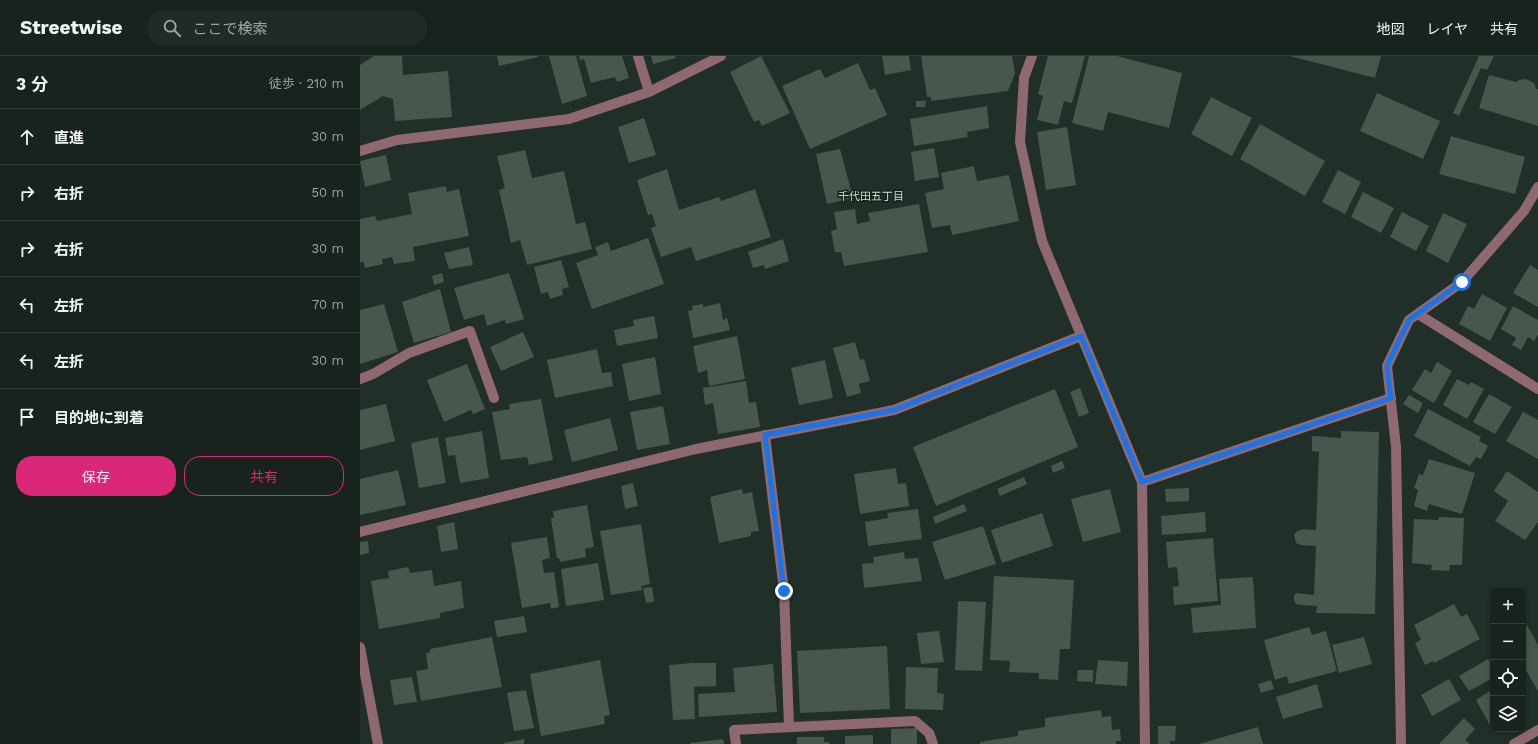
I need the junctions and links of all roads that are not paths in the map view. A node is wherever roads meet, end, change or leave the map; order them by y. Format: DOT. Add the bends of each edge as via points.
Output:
graph roads {
  1 [pos="638,56"];
  2 [pos="721,56"];
  3 [pos="1032,56"];
  4 [pos="650,92"];
  5 [pos="360,151"];
  6 [pos="1538,187"];
  7 [pos="1418,314"];
  8 [pos="1081,336"];
  9 [pos="360,380"];
  10 [pos="1538,389"];
  11 [pos="494,398"];
  12 [pos="1391,398"];
  13 [pos="765,435"];
  14 [pos="1142,482"];
  15 [pos="360,532"];
  16 [pos="360,647"];
  17 [pos="363,676"];
  18 [pos="789,727"];
  19 [pos="1538,730"];
  20 [pos="378,744"];
  21 [pos="736,744"];
  22 [pos="933,744"];
  23 [pos="1145,744"];
  24 [pos="1401,744"];
  25 [pos="1514,744"];
  1 -- 4 [label="street"];
  2 -- 4 [label="street"];
  3 -- 8 [label="street" via="1024,78 1020,142 1042,241"];
  4 -- 5 [label="street" via="569,119 397,140"];
  6 -- 7 [label="street" via="1524,211 1462,282"];
  7 -- 10 [label="street"];
  7 -- 12 [label="street" via="1409,320 1387,366"];
  8 -- 13 [label="street" via="894,410"];
  8 -- 14 [label="street"];
  9 -- 11 [label="street" via="409,353 470,330"];
  12 -- 14 [label="street"];
  12 -- 24 [label="street" via="1396,447"];
  13 -- 15 [label="street" via="696,449"];
  13 -- 18 [label="street" via="784,591"];
  14 -- 23 [label="street"];
  16 -- 17 [label="street"];
  17 -- 20 [label="street"];
  18 -- 21 [label="street" via="734,730"];
  18 -- 22 [label="street" via="915,721 929,733"];
  19 -- 25 [label="street"];
}
